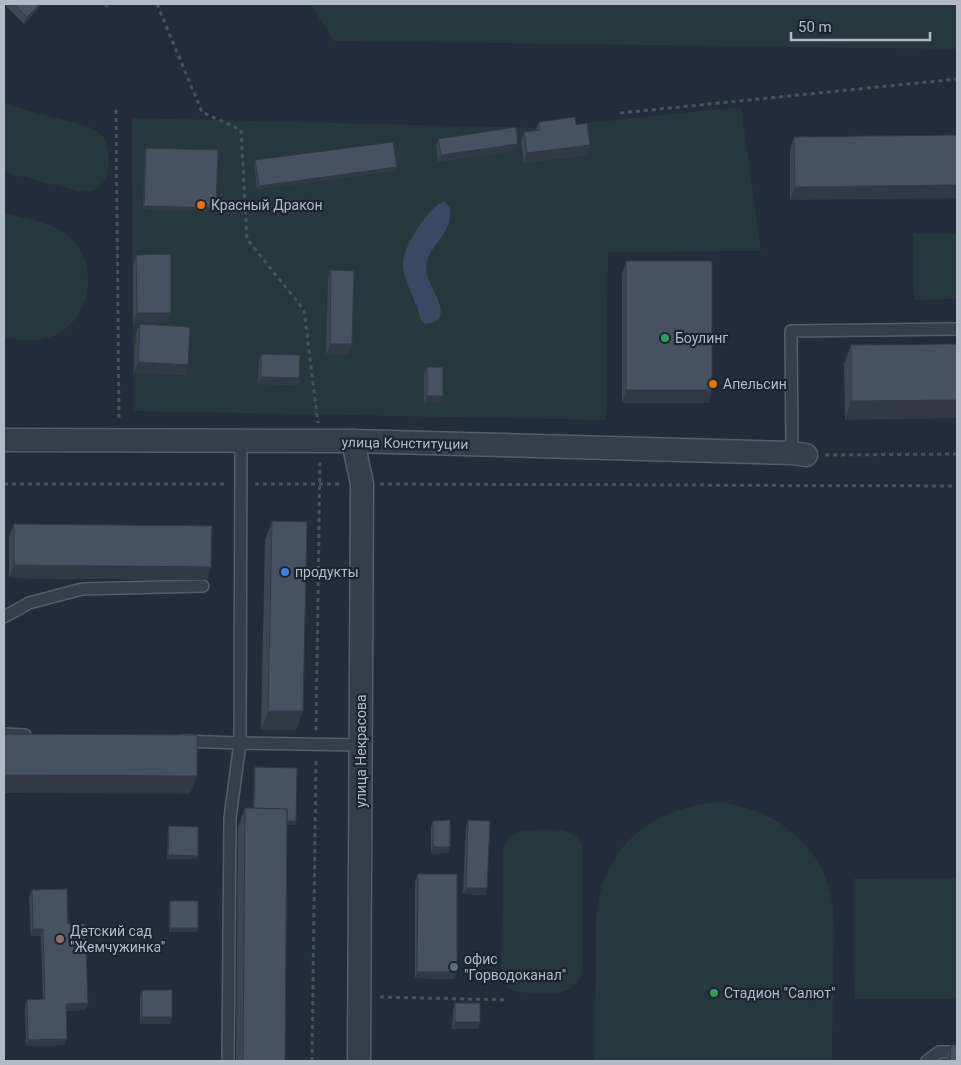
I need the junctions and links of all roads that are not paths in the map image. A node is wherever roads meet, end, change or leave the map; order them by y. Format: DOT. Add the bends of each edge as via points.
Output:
graph roads {
  1 [pos="957,330"];
  2 [pos="4,440"];
  3 [pos="241,441"];
  4 [pos="353,441"];
  5 [pos="799,454"];
  6 [pos="203,586"];
  7 [pos="4,617"];
  8 [pos="4,734"];
  9 [pos="33,735"];
  10 [pos="171,740"];
  11 [pos="240,743"];
  12 [pos="361,745"];
  13 [pos="957,1052"];
  14 [pos="228,1061"];
  15 [pos="359,1061"];
  16 [pos="927,1061"];
  1 -- 5 [label="lane" via="791,331"];
  2 -- 3 [label="street, улица Конституции"];
  3 -- 4 [label="street, улица Конституции"];
  3 -- 11 [label="lane"];
  4 -- 5 [label="street, улица Конституции"];
  4 -- 12 [label="street, улица Некрасова" via="362,484"];
  6 -- 7 [label="lane" via="82,589 29,603"];
  8 -- 9 [label="lane"];
  10 -- 11 [label="lane"];
  11 -- 12 [label="lane"];
  11 -- 14 [label="lane" via="230,818"];
  12 -- 15 [label="street, улица Некрасова"];
  13 -- 16 [label="lane" via="939,1052"];
}
